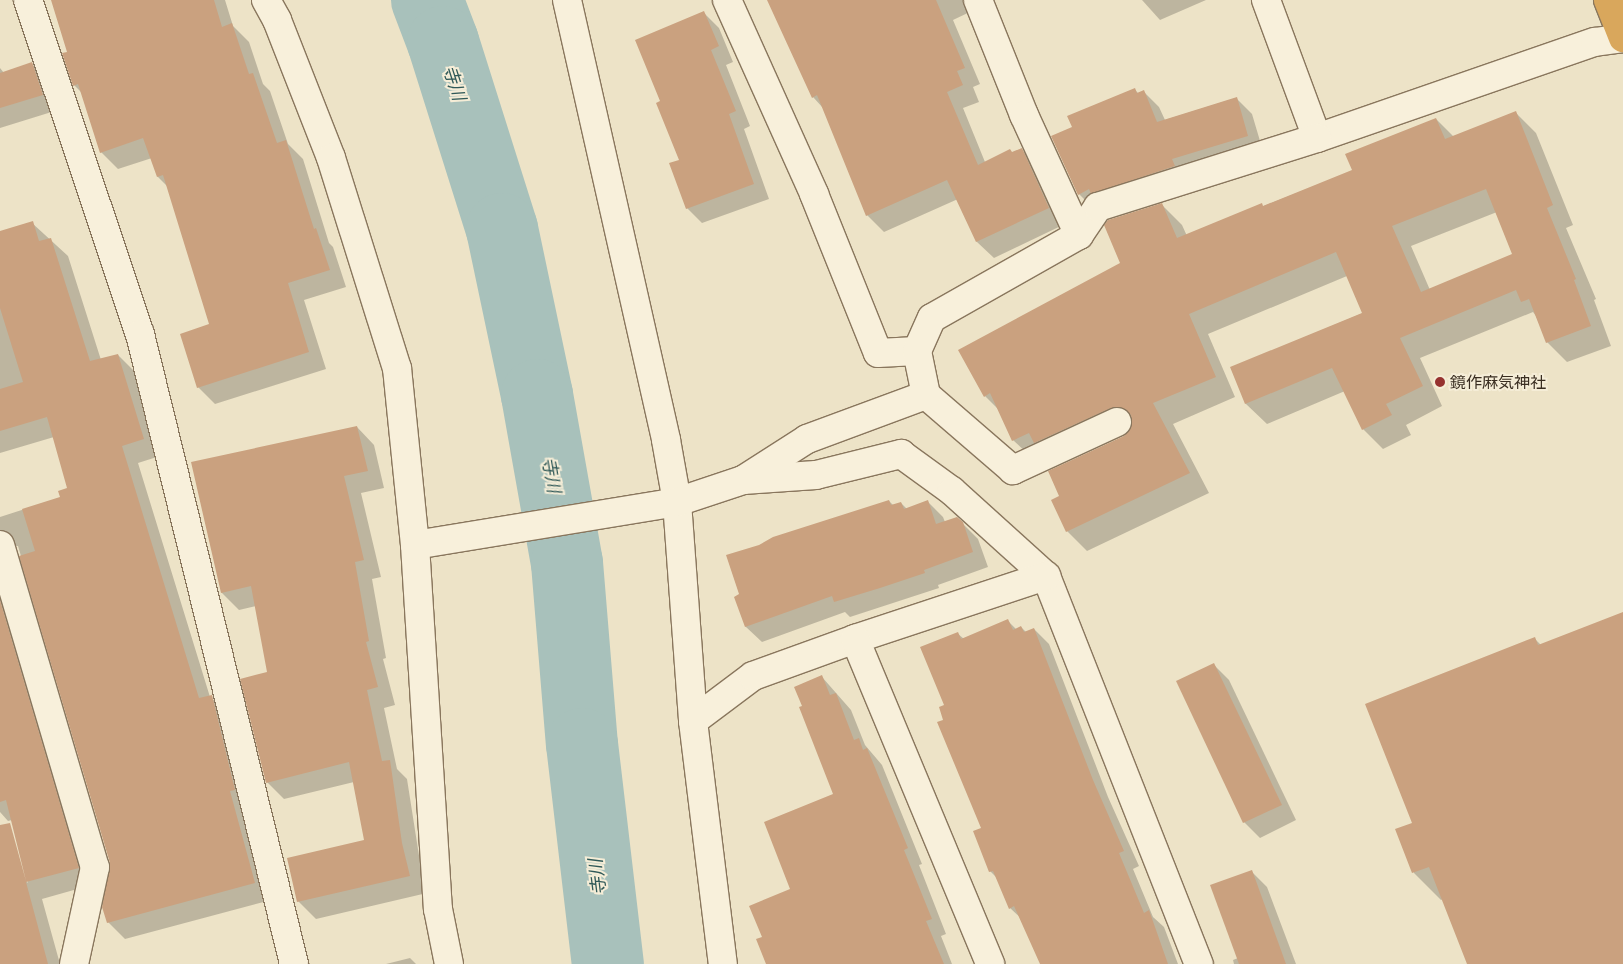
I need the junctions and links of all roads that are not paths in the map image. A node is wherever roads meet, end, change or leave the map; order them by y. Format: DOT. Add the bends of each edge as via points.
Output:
graph roads {
  1 [pos="28,0"];
  2 [pos="266,0"];
  3 [pos="727,0"];
  4 [pos="978,0"];
  5 [pos="1266,0"];
  6 [pos="1608,0"];
  7 [pos="571,1"];
  8 [pos="1623,38"];
  9 [pos="1317,138"];
  10 [pos="1079,235"];
  11 [pos="917,351"];
  12 [pos="926,395"];
  13 [pos="1117,422"];
  14 [pos="743,480"];
  15 [pos="668,504"];
  16 [pos="421,544"];
  17 [pos="0,545"];
  18 [pos="1046,576"];
  19 [pos="856,639"];
  20 [pos="693,722"];
  21 [pos="74,964"];
  22 [pos="294,964"];
  23 [pos="449,964"];
  24 [pos="723,964"];
  25 [pos="990,964"];
  26 [pos="1199,964"];
  1 -- 22 [label="street" via="140,334"];
  2 -- 16 [label="street" via="332,158 397,368"];
  3 -- 11 [label="street" via="814,194 878,352"];
  4 -- 10 [label="street" via="1024,115"];
  5 -- 9 [label="street"];
  6 -- 8 [label="highway"];
  7 -- 15 [label="street" via="666,440"];
  8 -- 9 [label="street" via="1595,42"];
  9 -- 10 [label="street" via="1098,207"];
  10 -- 11 [label="street" via="932,318"];
  11 -- 12 [label="street"];
  12 -- 13 [label="street" via="1013,470"];
  12 -- 14 [label="street" via="807,439"];
  14 -- 15 [label="street"];
  14 -- 18 [label="street" via="816,475 901,454 952,491"];
  15 -- 16 [label="street"];
  15 -- 20 [label="street"];
  16 -- 23 [label="street" via="438,909"];
  17 -- 21 [label="street" via="95,867"];
  18 -- 19 [label="street"];
  18 -- 26 [label="street"];
  19 -- 20 [label="street" via="753,676"];
  19 -- 25 [label="street"];
  20 -- 24 [label="street"];
}
